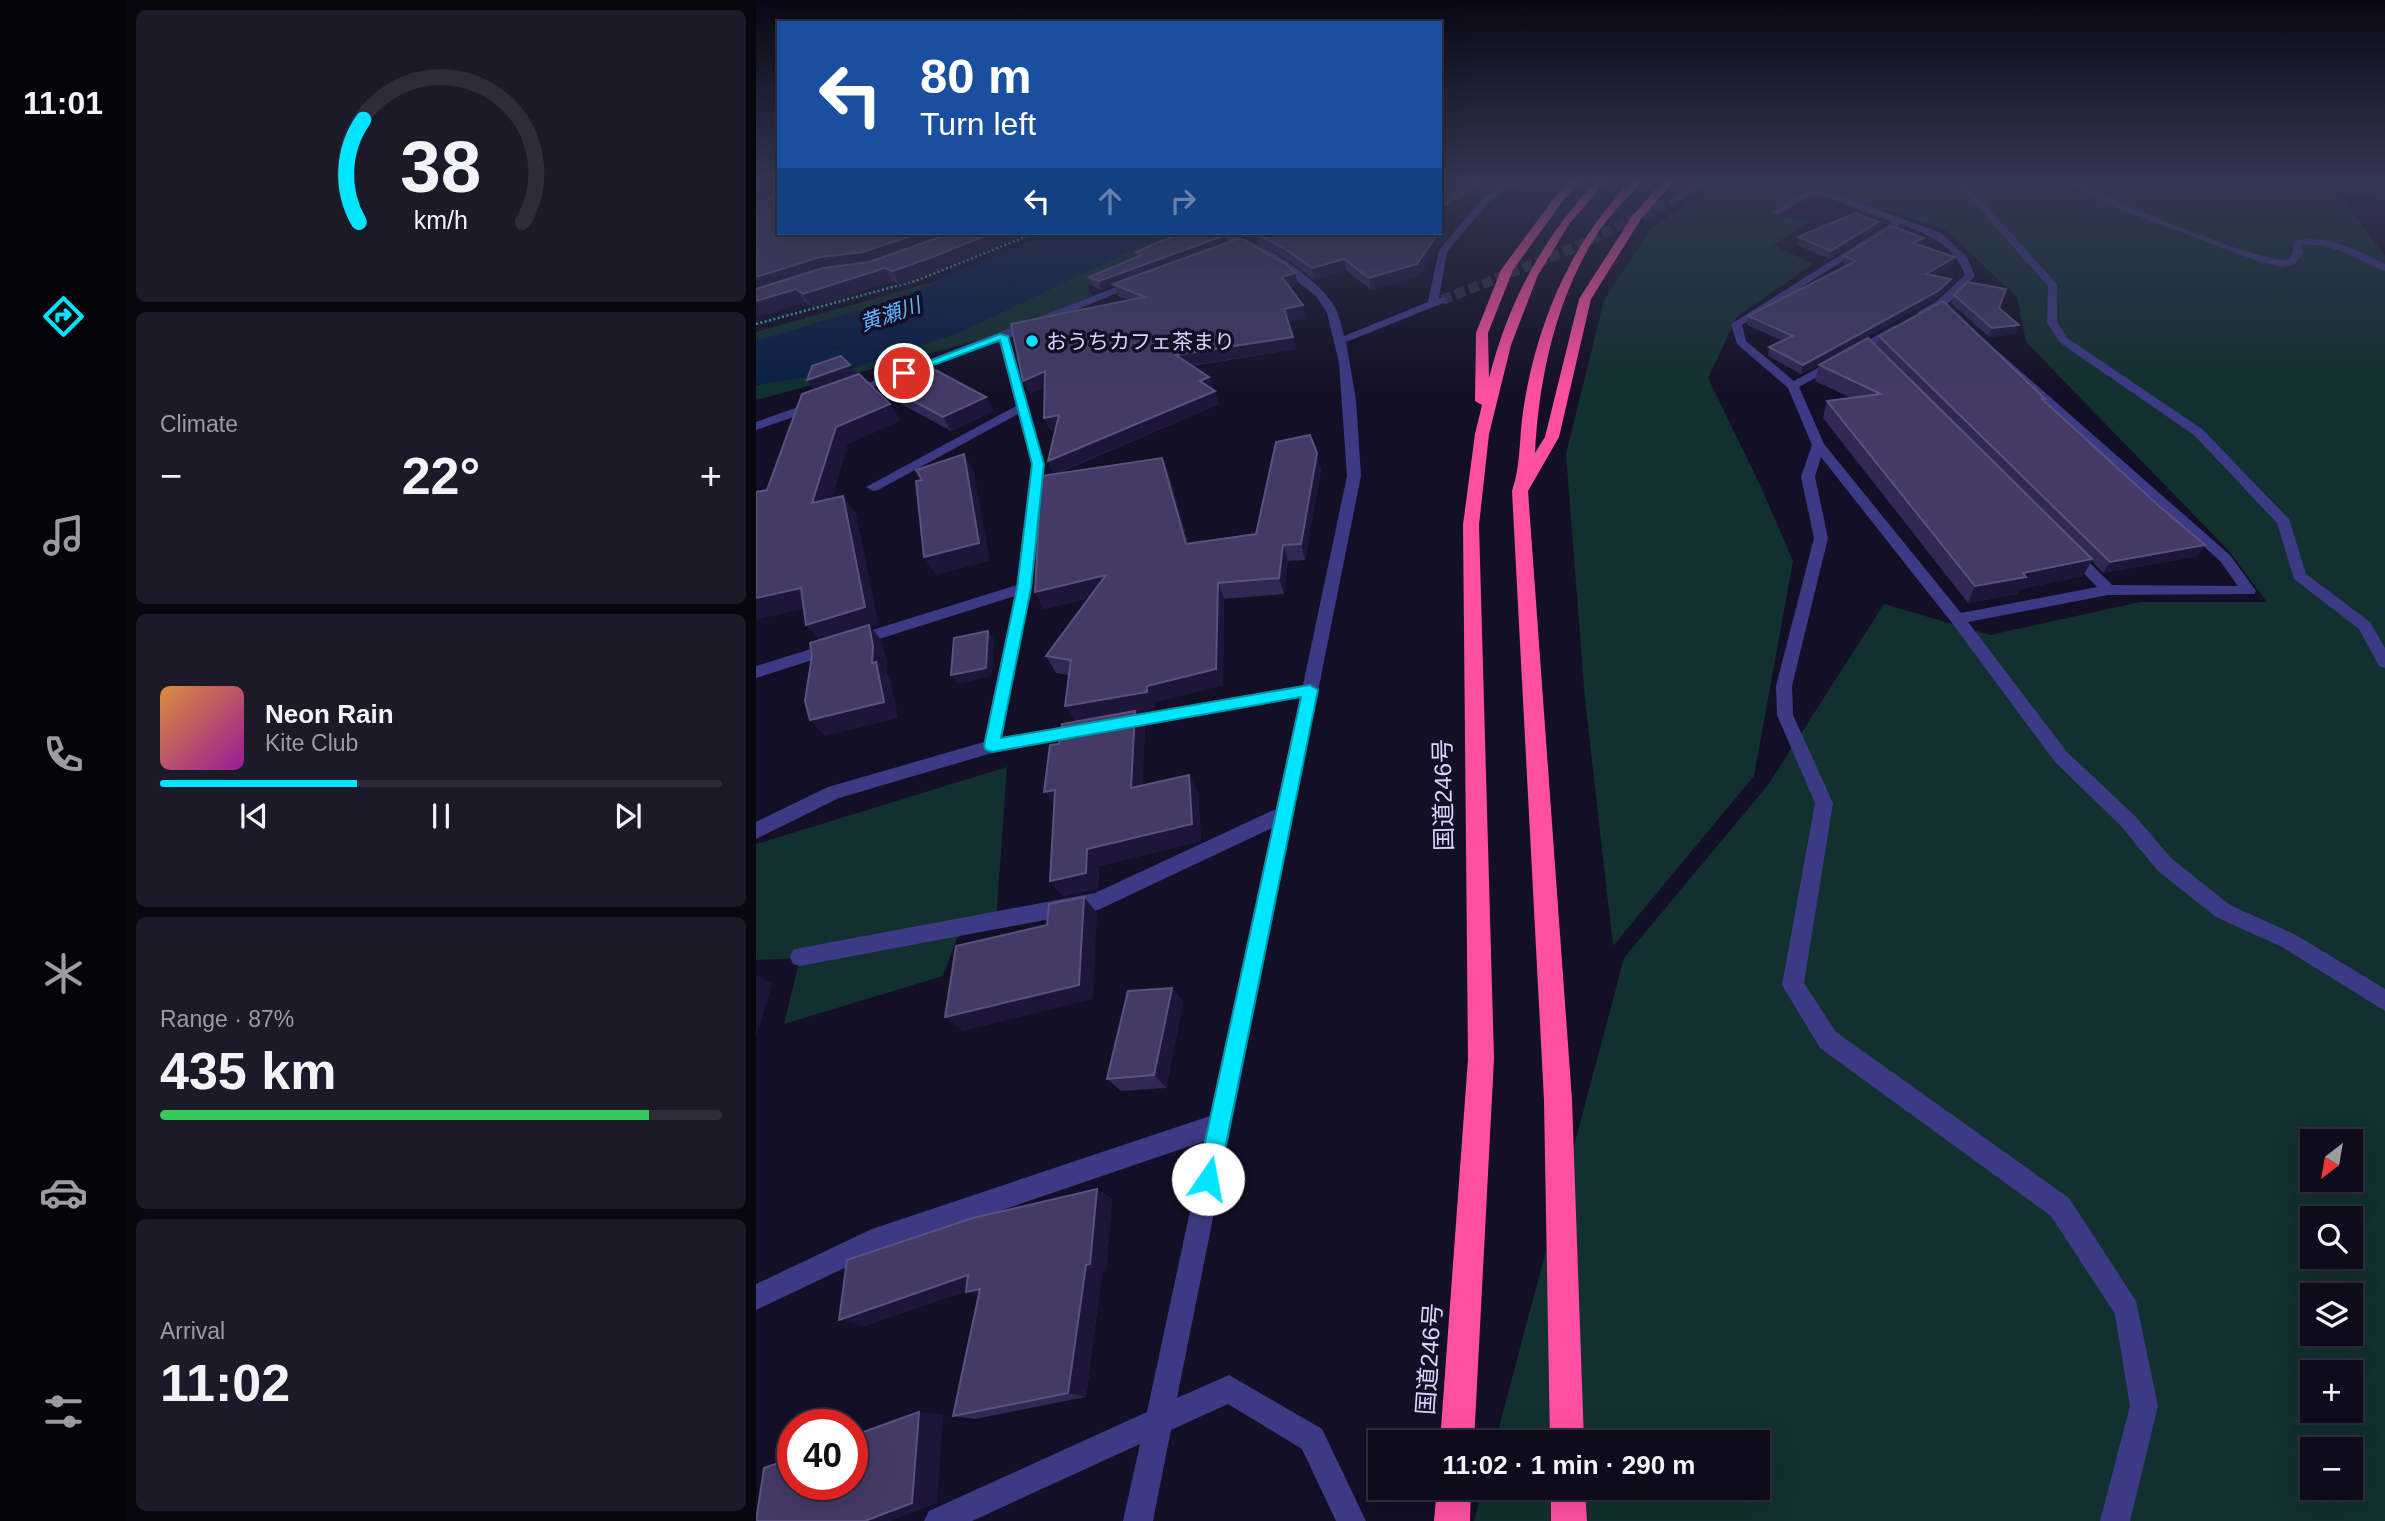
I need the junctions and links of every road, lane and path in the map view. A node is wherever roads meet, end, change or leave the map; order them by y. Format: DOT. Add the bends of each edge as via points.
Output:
graph roads {
  1 [pos="993,250"];
  2 [pos="1258,250"];
  3 [pos="1443,250"];
  4 [pos="1522,250"];
  5 [pos="1548,250"];
  6 [pos="1585,250"];
  7 [pos="1616,250"];
  8 [pos="1854,250"];
  9 [pos="1954,250"];
  10 [pos="2020,250"];
  11 [pos="2236,250"];
  12 [pos="2298,250"];
  13 [pos="2343,250"];
  14 [pos="2385,268"];
  15 [pos="1142,280"];
  16 [pos="756,324"];
  17 [pos="1971,330"];
  18 [pos="1003,336"];
  19 [pos="1340,341"];
  20 [pos="1793,386"];
  21 [pos="840,396"];
  22 [pos="828,400"];
  23 [pos="1023,407"];
  24 [pos="760,424"];
  25 [pos="1482,434"];
  26 [pos="756,440"];
  27 [pos="1818,445"];
  28 [pos="873,487"];
  29 [pos="1522,488"];
  30 [pos="2060,541"];
  31 [pos="1024,588"];
  32 [pos="2108,590"];
  33 [pos="1957,619"];
  34 [pos="2385,662"];
  35 [pos="756,672"];
  36 [pos="1310,690"];
  37 [pos="992,746"];
  38 [pos="1284,814"];
  39 [pos="756,831"];
  40 [pos="800,957"];
  41 [pos="2385,1001"];
  42 [pos="1219,1125"];
  43 [pos="756,1297"];
  44 [pos="1157,1421"];
  45 [pos="1458,1430"];
  46 [pos="1567,1430"];
  47 [pos="1453,1500"];
  48 [pos="1568,1500"];
  49 [pos="939,1521"];
  50 [pos="1138,1521"];
  51 [pos="1351,1521"];
  52 [pos="1452,1521"];
  53 [pos="1569,1521"];
  54 [pos="2115,1521"];
  1 -- 16 [label="path" via="915,281"];
  2 -- 19 [label="street" via="1301,277 1329,306"];
  3 -- 19 [label="street" via="1437,302"];
  4 -- 25 [label="highway" via="1507,270 1482,333"];
  5 -- 25 [label="highway, 国道246号" via="1532,275 1504,345"];
  6 -- 29 [label="highway" via="1543,343"];
  7 -- 29 [label="highway" via="1585,299 1552,437"];
  8 -- 20 [label="street" via="1736,324 1741,342"];
  9 -- 20 [label="street" via="1964,259 1970,276 1946,308 1871,352"];
  10 -- 34 [label="street" via="2053,286 2052,322 2063,340 2198,432 2284,522 2299,576 2365,626"];
  11 -- 12 [label="street" via="2282,264 2292,262"];
  13 -- 14 [label="street"];
  15 -- 18 [label="street"];
  17 -- 32 [label="street" via="2225,558 2249,590"];
  18 -- 21 [label="street"];
  18 -- 23 [label="street"];
  19 -- 36 [label="street" via="1352,420 1354,476"];
  20 -- 27 [label="street"];
  22 -- 24 [label="street"];
  23 -- 28 [label="street"];
  23 -- 31 [label="street" via="1038,464"];
  24 -- 26 [label="street"];
  25 -- 45 [label="highway, 国道246号" via="1471,525 1481,1059"];
  27 -- 33 [label="street"];
  27 -- 54 [label="street" via="1808,477 1821,538 1784,686 1785,715 1824,803 1793,985 1828,1040 2060,1207 2127,1310 2144,1406"];
  29 -- 46 [label="highway" via="1558,1100"];
  30 -- 32 [label="street"];
  31 -- 35 [label="street"];
  31 -- 37 [label="street"];
  32 -- 33 [label="street"];
  33 -- 41 [label="street" via="2061,757 2128,821 2165,865 2223,911 2289,941"];
  36 -- 37 [label="street"];
  36 -- 38 [label="street"];
  37 -- 39 [label="street" via="834,792"];
  38 -- 40 [label="street" via="1098,901"];
  38 -- 42 [label="street"];
  42 -- 43 [label="street" via="872,1242"];
  42 -- 44 [label="street"];
  44 -- 49 [label="street"];
  44 -- 50 [label="street"];
  44 -- 51 [label="street" via="1229,1389 1312,1439"];
  47 -- 52 [label="highway"];
  48 -- 53 [label="highway"];
}
